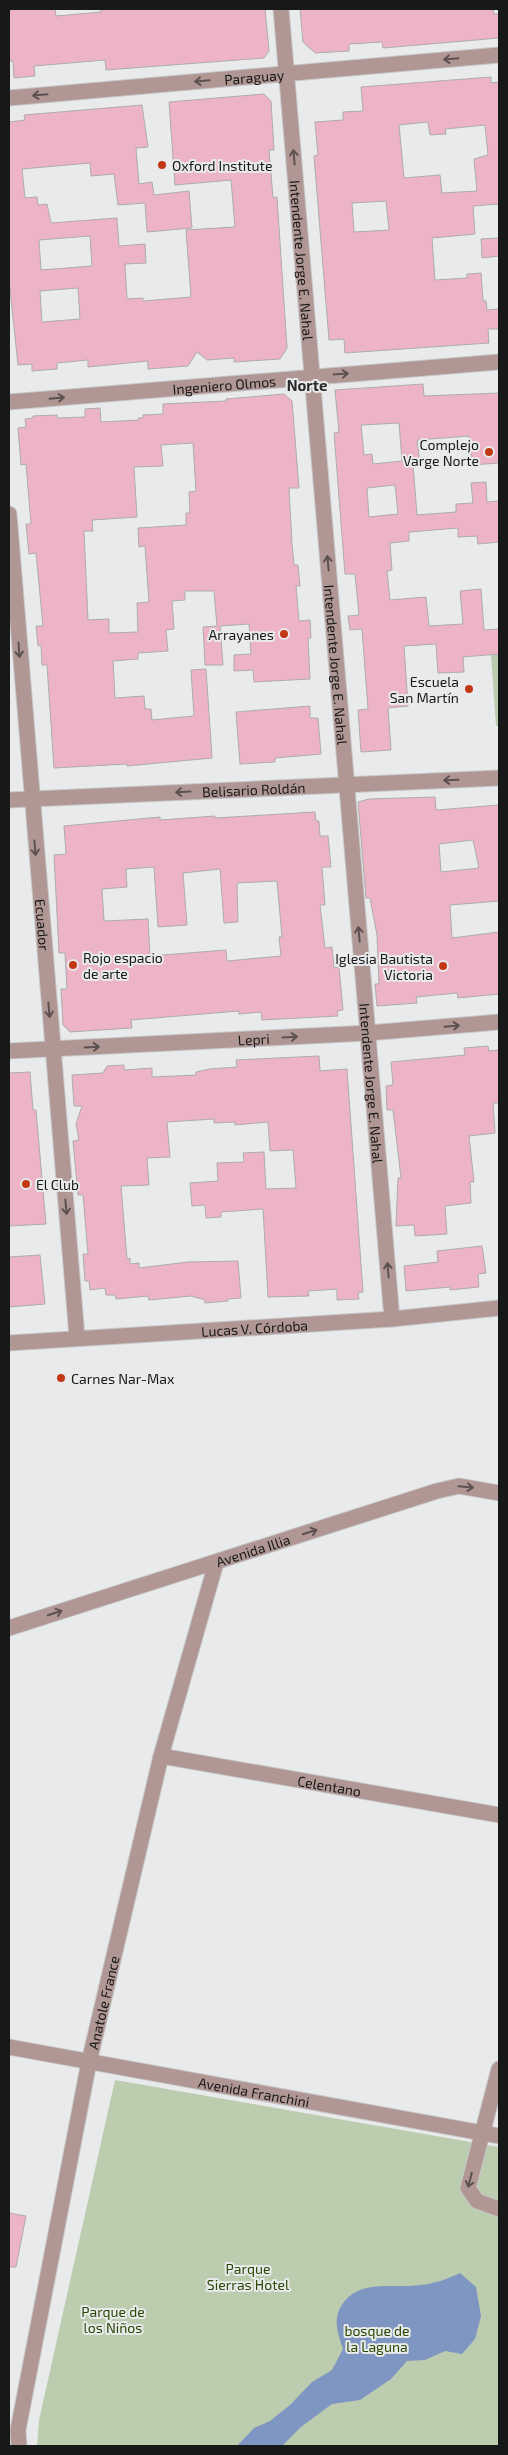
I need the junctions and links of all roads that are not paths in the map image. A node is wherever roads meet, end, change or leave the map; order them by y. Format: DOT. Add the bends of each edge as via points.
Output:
graph roads {
  1 [pos="281,9"];
  2 [pos="499,55"];
  3 [pos="286,74"];
  4 [pos="9,98"];
  5 [pos="499,362"];
  6 [pos="312,376"];
  7 [pos="9,402"];
  8 [pos="9,514"];
  9 [pos="499,778"];
  10 [pos="347,785"];
  11 [pos="31,799"];
  12 [pos="9,800"];
  13 [pos="499,1022"];
  14 [pos="368,1033"];
  15 [pos="52,1049"];
  16 [pos="9,1050"];
  17 [pos="499,1308"];
  18 [pos="392,1319"];
  19 [pos="77,1337"];
  20 [pos="9,1343"];
  21 [pos="499,1493"];
  22 [pos="216,1563"];
  23 [pos="9,1628"];
  24 [pos="161,1756"];
  25 [pos="499,1815"];
  26 [pos="9,2047"];
  27 [pos="89,2062"];
  28 [pos="499,2069"];
  29 [pos="482,2133"];
  30 [pos="499,2136"];
  31 [pos="499,2209"];
  32 [pos="14,2430"];
  33 [pos="19,2446"];
  1 -- 3 [label="street, Intendente Jorge E. Nahal"];
  2 -- 3 [label="street, Paraguay, one-way"];
  3 -- 4 [label="street, Paraguay, one-way"];
  6 -- 3 [label="street, Intendente Jorge E. Nahal, one-way"];
  6 -- 5 [label="street, Ingeniero Olmos, one-way"];
  7 -- 6 [label="street, Ingeniero Olmos, one-way"];
  10 -- 6 [label="street, Intendente Jorge E. Nahal, one-way"];
  8 -- 11 [label="street, Ecuador, one-way"];
  9 -- 10 [label="street, Belisario Roldán, one-way"];
  10 -- 11 [label="street, Belisario Roldán, one-way"];
  14 -- 10 [label="street, Intendente Jorge E. Nahal, one-way"];
  11 -- 12 [label="street, Belisario Roldán"];
  11 -- 15 [label="street, Ecuador, one-way"];
  14 -- 13 [label="street, Lepri, one-way"];
  15 -- 14 [label="street, Lepri, one-way"];
  18 -- 14 [label="street, Intendente Jorge E. Nahal, one-way"];
  15 -- 16 [label="street, Lepri"];
  15 -- 19 [label="street, Ecuador, one-way"];
  17 -- 18 [label="street, Lucas V. Córdoba"];
  18 -- 19 [label="street, Lucas V. Córdoba"];
  19 -- 20 [label="street, Lucas V. Córdoba"];
  22 -- 21 [label="street, Avenida Illia, one-way" via="436,1491 459,1486"];
  23 -- 22 [label="street, Avenida Illia, one-way"];
  22 -- 24 [label="street, Anatole France"];
  24 -- 25 [label="street, Celentano"];
  24 -- 27 [label="street, Anatole France"];
  26 -- 27 [label="street, Avenida Franchini"];
  27 -- 29 [label="street, Avenida Franchini"];
  27 -- 32 [label="street, Anatole France"];
  28 -- 29 [label="street"];
  29 -- 30 [label="street, Avenida Franchini"];
  29 -- 31 [label="street, one-way" via="468,2188 477,2201"];
  32 -- 33 [label="street, Anatole France"];
}
